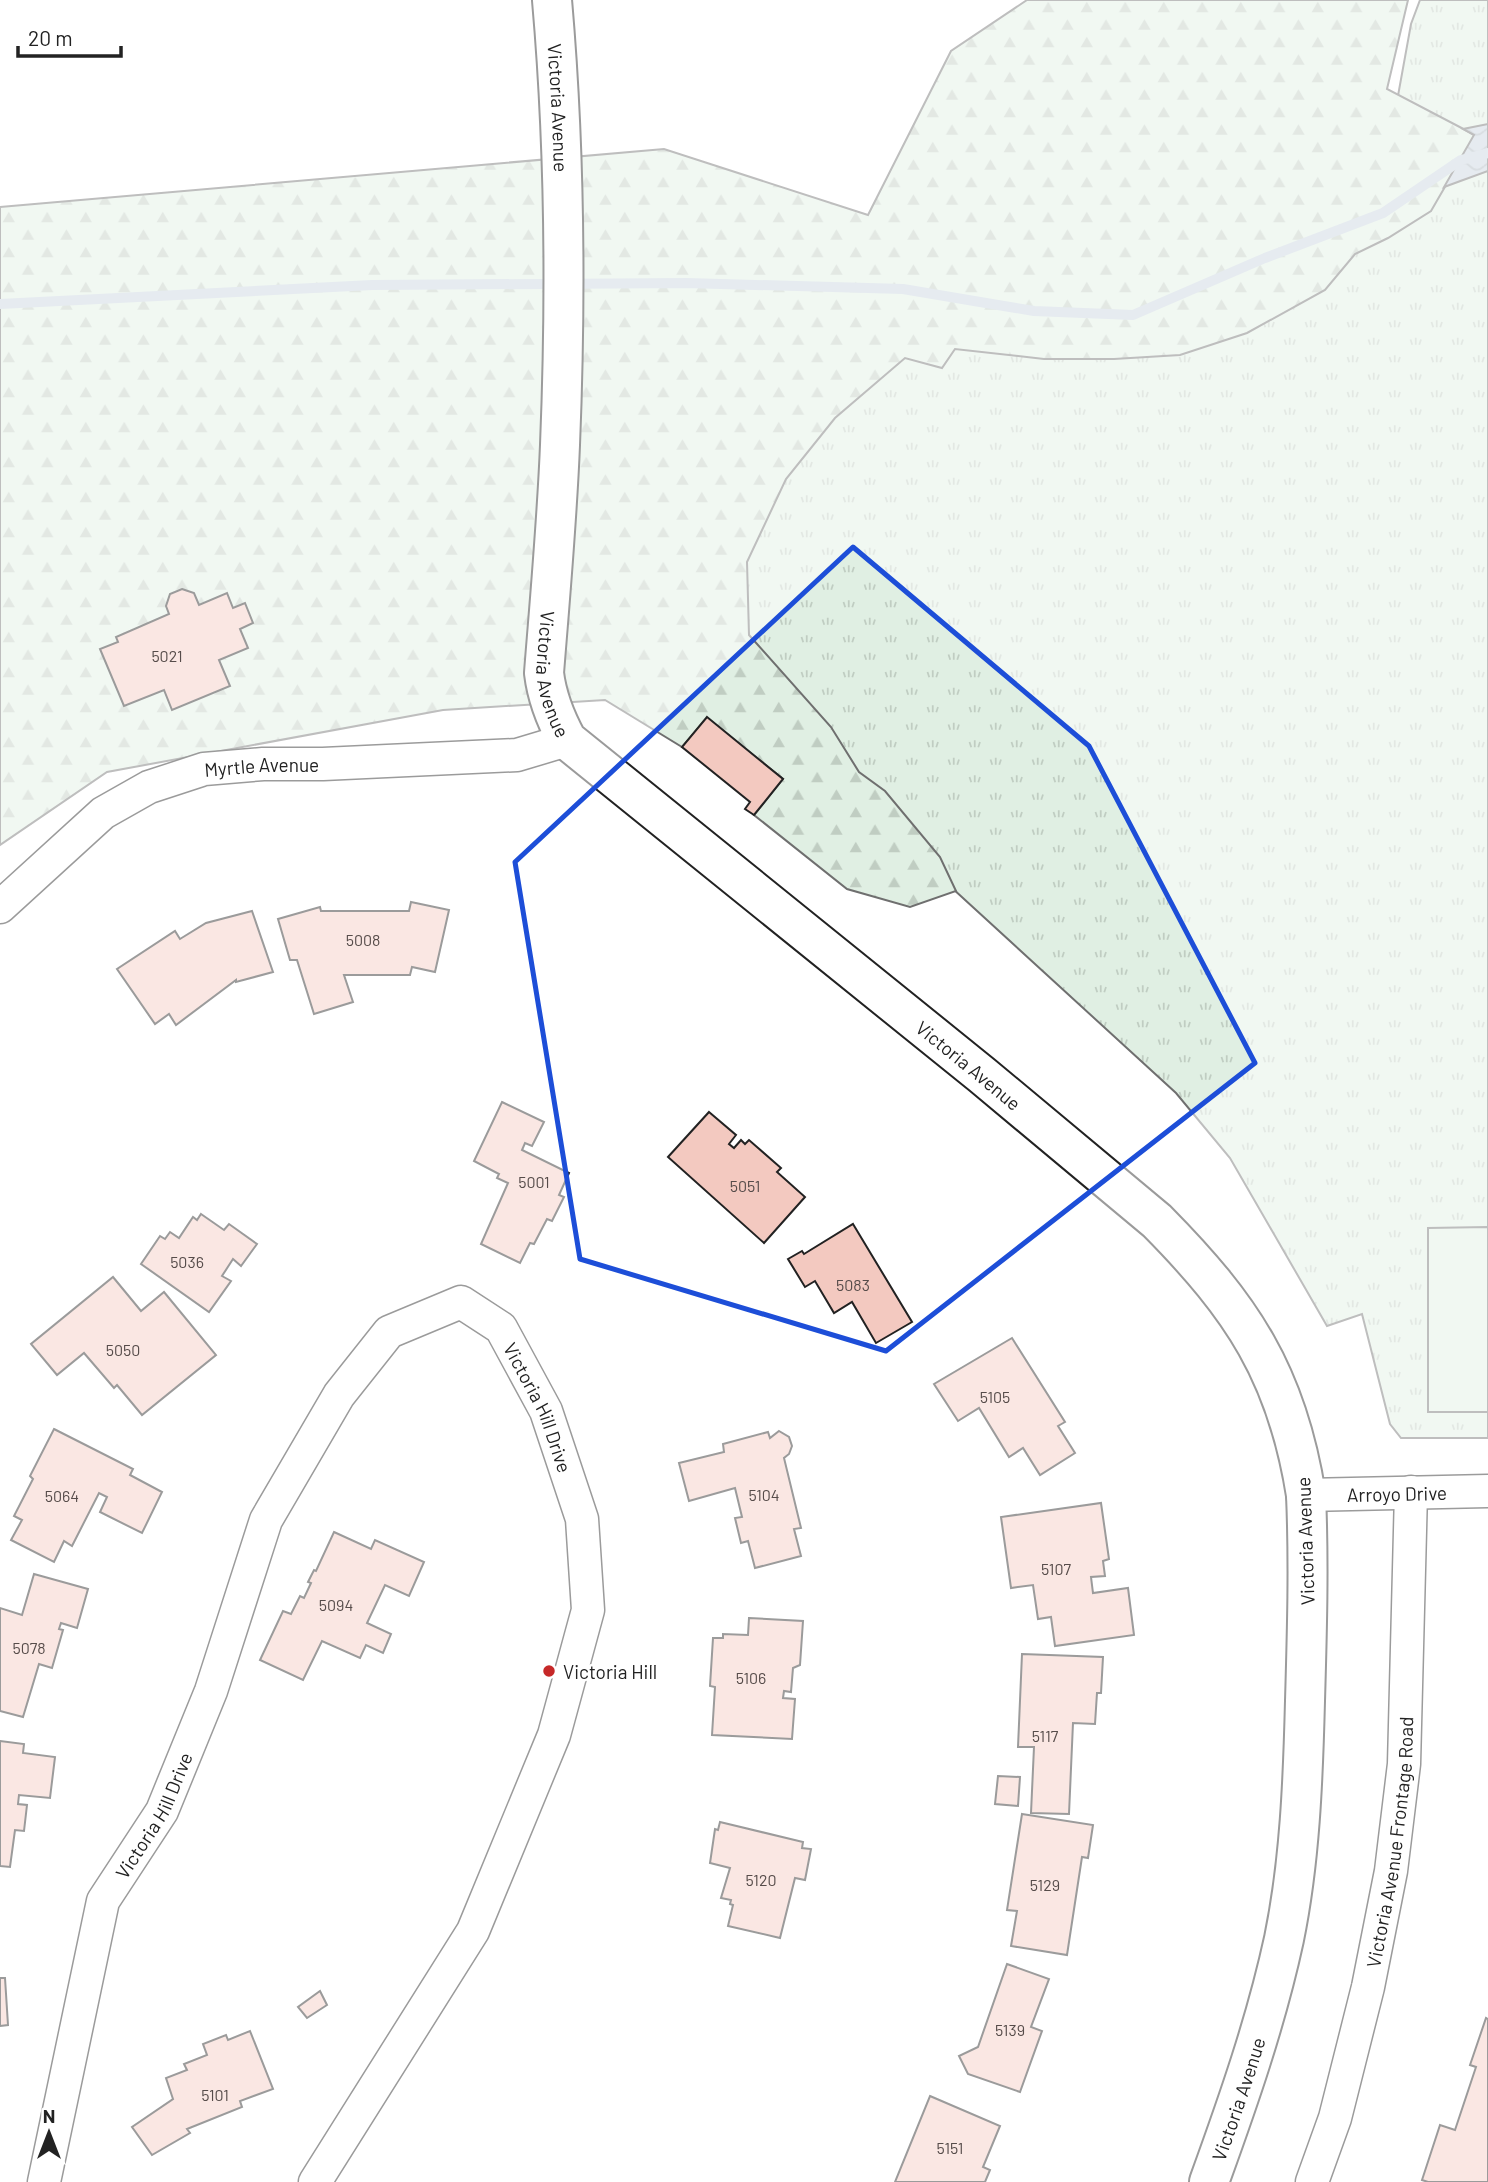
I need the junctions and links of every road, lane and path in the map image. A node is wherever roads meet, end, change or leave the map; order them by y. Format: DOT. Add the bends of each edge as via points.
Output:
graph roads {
  1 [pos="552,0"];
  2 [pos="567,740"];
  3 [pos="0,907"];
  4 [pos="1488,1491"];
  5 [pos="1411,1492"];
  6 [pos="1306,1495"];
  7 [pos="44,2182"];
  8 [pos="315,2182"];
  9 [pos="1209,2182"];
  10 [pos="1312,2182"];
  1 -- 2 [label="street, Victoria Avenue" via="562,125 563,286 560,446 544,673 547,695"];
  2 -- 3 [label="street, Myrtle Avenue" via="517,755 204,769 149,787 103,813"];
  2 -- 6 [label="street, Victoria Avenue" via="982,1075 1181,1246 1232,1304 1274,1377 1299,1450"];
  4 -- 5 [label="street, Arroyo Drive"];
  5 -- 6 [label="street, Arroyo Drive"];
  5 -- 10 [label="street, Victoria Avenue Frontage Road" via="1404,1764 1391,1871 1335,2118"];
  6 -- 9 [label="street, Victoria Avenue" via="1309,1569 1297,1849 1284,1937 1263,2021"];
  7 -- 8 [label="street, Victoria Hill Drive" via="103,1901 162,1811 211,1691 267,1520 339,1395 390,1332 461,1302 501,1328 546,1410 582,1519 588,1610 554,1735 473,1931"];
}
